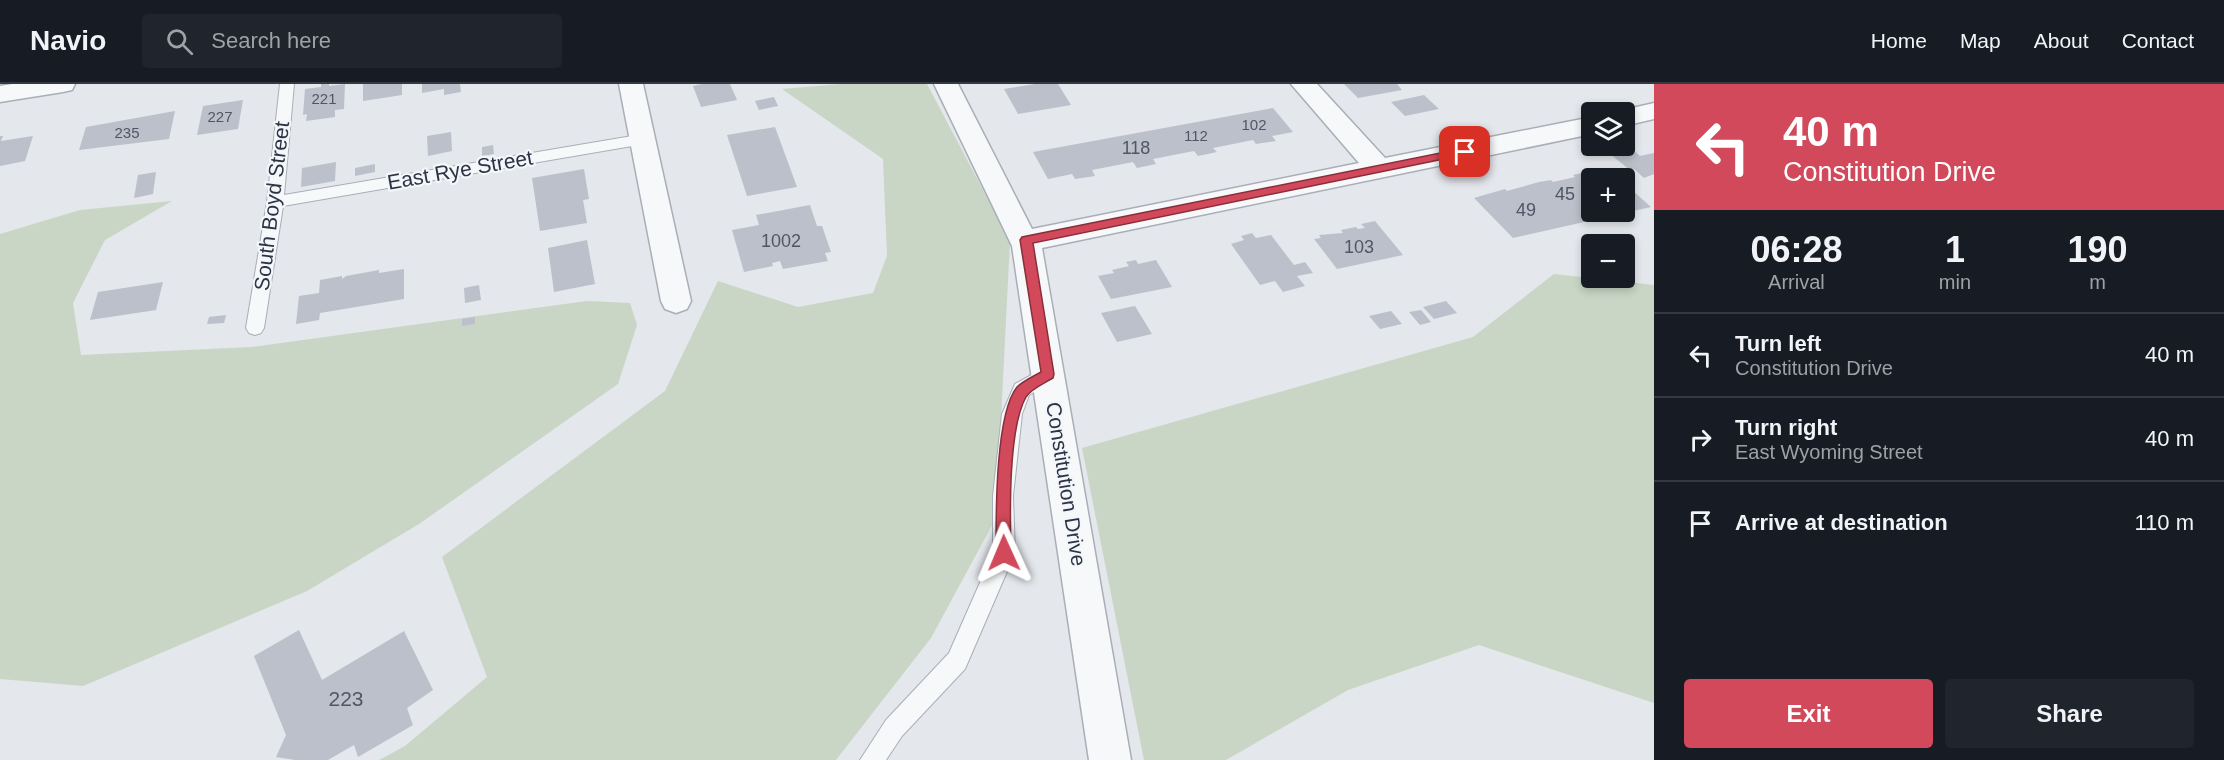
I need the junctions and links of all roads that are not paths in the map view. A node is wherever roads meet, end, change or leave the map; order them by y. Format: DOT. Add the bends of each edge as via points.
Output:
graph roads {
  1 [pos="63,84"];
  2 [pos="286,84"];
  3 [pos="631,84"];
  4 [pos="946,84"];
  5 [pos="1303,84"];
  6 [pos="0,94"];
  7 [pos="1654,111"];
  8 [pos="1635,115"];
  9 [pos="1581,127"];
  10 [pos="644,139"];
  11 [pos="1380,170"];
  12 [pos="275,202"];
  13 [pos="1026,240"];
  14 [pos="676,301"];
  15 [pos="255,328"];
  16 [pos="1048,374"];
  17 [pos="872,760"];
  18 [pos="1110,760"];
  1 -- 6 [label="street"];
  2 -- 12 [label="lane, South Boyd Street"];
  3 -- 10 [label="street"];
  4 -- 13 [label="street, Constitution Drive"];
  5 -- 11 [label="street"];
  7 -- 8 [label="street"];
  9 -- 11 [label="street"];
  10 -- 12 [label="lane, East Rye Street"];
  10 -- 14 [label="street"];
  11 -- 13 [label="street"];
  12 -- 15 [label="lane, South Boyd Street"];
  13 -- 16 [label="street, Constitution Drive"];
  16 -- 17 [label="lane" via="1022,390 1012,414 1003,496 1004,553 957,662 894,728"];
  16 -- 18 [label="street, Constitution Drive"];
}
